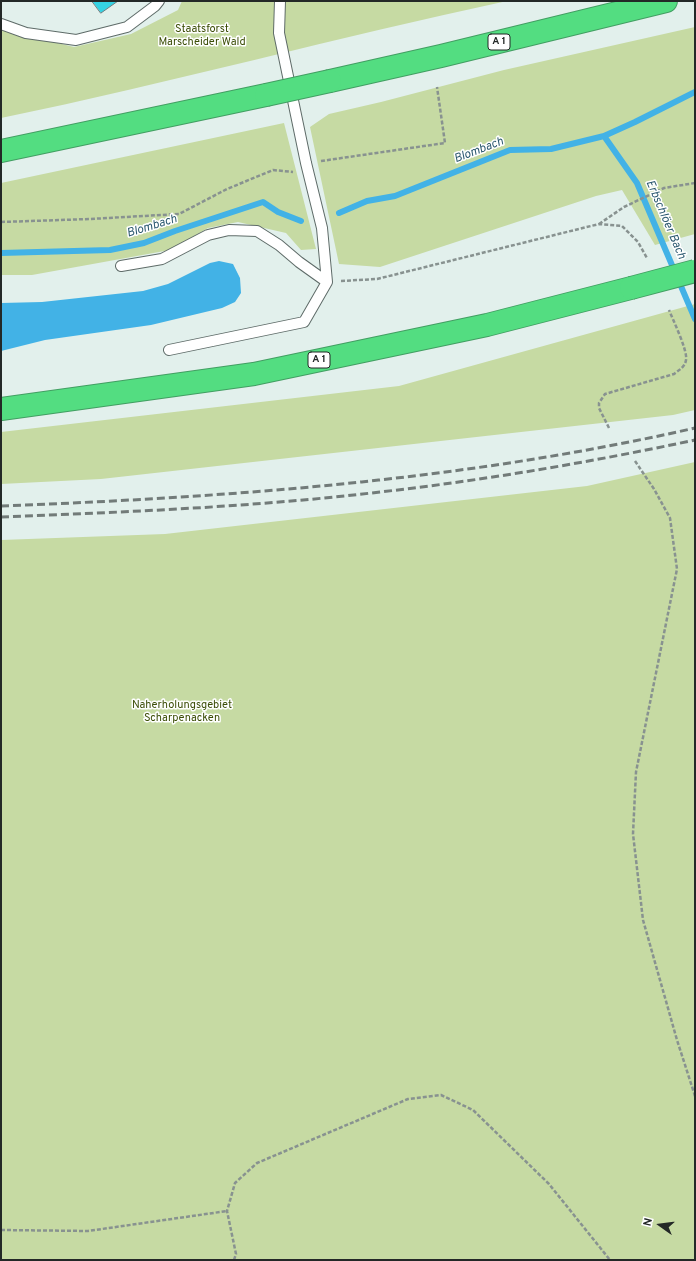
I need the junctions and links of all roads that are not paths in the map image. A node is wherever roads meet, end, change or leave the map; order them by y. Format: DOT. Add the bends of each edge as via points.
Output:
graph roads {
  1 [pos="159,1"];
  2 [pos="280,1"];
  3 [pos="666,1"];
  4 [pos="1,24"];
  5 [pos="1,151"];
  6 [pos="121,266"];
  7 [pos="695,271"];
  8 [pos="327,282"];
  9 [pos="170,350"];
  10 [pos="1,409"];
  1 -- 4 [label="lane" via="127,27 76,40 26,33"];
  2 -- 8 [label="lane" via="279,33 322,228"];
  3 -- 5 [label="highway, A 1, bridge" via="330,81"];
  6 -- 8 [label="lane" via="162,258 208,235 229,230 257,231 279,244"];
  7 -- 10 [label="highway, A 1, bridge" via="487,325 254,374"];
  8 -- 9 [label="lane" via="304,322"];
}
